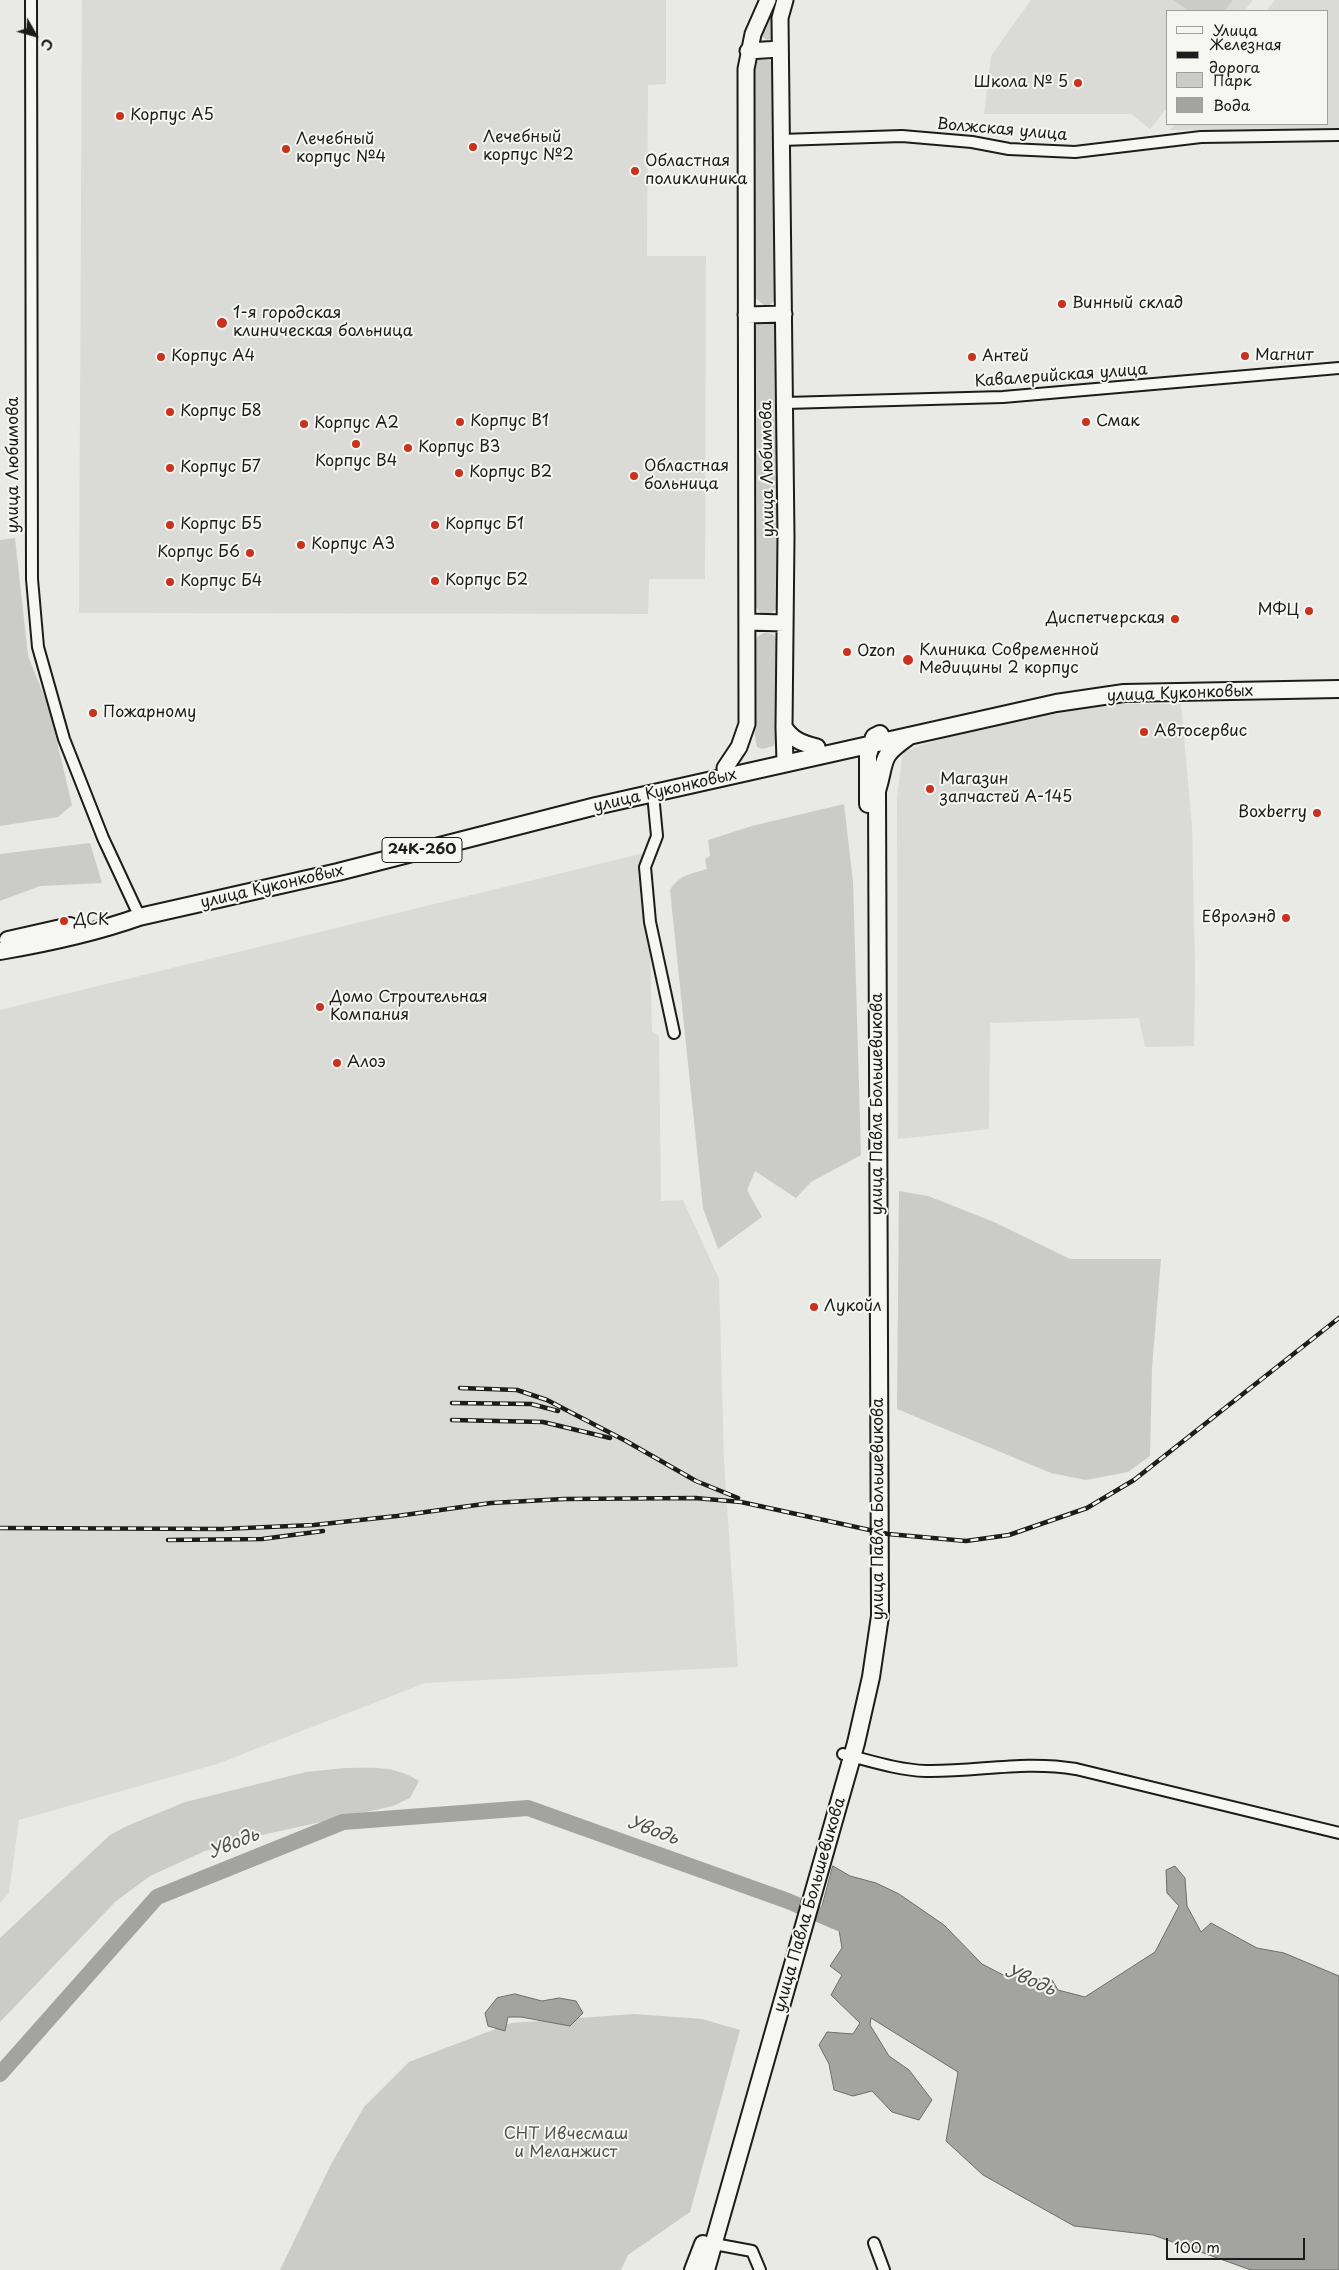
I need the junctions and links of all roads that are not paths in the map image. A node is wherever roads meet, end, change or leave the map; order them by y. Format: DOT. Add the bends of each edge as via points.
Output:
graph roads {
  1 [pos="30,0"];
  2 [pos="768,0"];
  3 [pos="785,0"];
  4 [pos="780,49"];
  5 [pos="748,51"];
  6 [pos="1339,135"];
  7 [pos="781,140"];
  8 [pos="784,314"];
  9 [pos="746,315"];
  10 [pos="1339,368"];
  11 [pos="784,403"];
  12 [pos="747,622"];
  13 [pos="785,623"];
  14 [pos="1339,679"];
  15 [pos="1339,690"];
  16 [pos="784,727"];
  17 [pos="908,737"];
  18 [pos="875,740"];
  19 [pos="829,747"];
  20 [pos="785,759"];
  21 [pos="725,768"];
  22 [pos="872,789"];
  23 [pos="653,794"];
  24 [pos="138,914"];
  25 [pos="0,942"];
  26 [pos="0,951"];
  27 [pos="674,1033"];
  28 [pos="848,1755"];
  29 [pos="1339,1833"];
  30 [pos="708,2243"];
  31 [pos="874,2243"];
  32 [pos="693,2270"];
  33 [pos="706,2270"];
  34 [pos="760,2270"];
  35 [pos="884,2270"];
  1 -- 24 [label="street, улица Любимова" via="32,578 38,647 64,738 103,838"];
  2 -- 5 [label="main road, улица Любимова"];
  3 -- 4 [label="main road, улица Любимова" via="780,18"];
  4 -- 5 [label="main road"];
  4 -- 7 [label="main road, улица Любимова"];
  5 -- 9 [label="main road, улица Любимова"];
  6 -- 7 [label="street, Волжская улица" via="1201,137 1075,152 1009,149 902,136"];
  7 -- 8 [label="main road, улица Любимова"];
  8 -- 9 [label="main road"];
  8 -- 11 [label="main road, улица Любимова"];
  9 -- 12 [label="main road, улица Любимова"];
  10 -- 11 [label="street, Кавалерийская улица" via="1003,397"];
  11 -- 13 [label="main road, улица Любимова"];
  12 -- 13 [label="main road"];
  12 -- 21 [label="main road, улица Любимова" via="747,724 739,747"];
  13 -- 16 [label="main road, улица Любимова"];
  14 -- 18 [label="main road, улица Куконковых" via="1094,687 1033,698"];
  15 -- 17 [label="main road, улица Куконковых" via="1124,693 1056,704"];
  16 -- 19 [label="main road" via="798,742"];
  16 -- 20 [label="main road, улица Любимова"];
  17 -- 18 [label="main road, улица Куконковых"];
  17 -- 22 [label="main road, улица Павла Большевикова" via="882,762"];
  18 -- 19 [label="main road, улица Куконковых"];
  18 -- 22 [label="main road"];
  19 -- 20 [label="main road, улица Куконковых / 24К-260"];
  19 -- 22 [label="main road" via="859,763"];
  20 -- 21 [label="main road, улица Куконковых"];
  20 -- 23 [label="main road, улица Куконковых / 24К-260"];
  21 -- 24 [label="main road, улица Куконковых" via="587,799 544,815"];
  22 -- 28 [label="main road, улица Павла Большевикова" via="869,1618"];
  23 -- 24 [label="main road, улица Куконковых / 24К-260" via="234,897"];
  23 -- 27 [label="street" via="657,836 645,867 650,922"];
  24 -- 25 [label="main road, улица Куконковых"];
  24 -- 26 [label="main road, улица Куконковых / 24К-260" via="108,928"];
  28 -- 29 [label="street" via="926,1771 1030,1764 1060,1766"];
  28 -- 30 [label="main road, улица Павла Большевикова"];
  30 -- 32 [label="main road, улица Павла Большевикова"];
  30 -- 33 [label="main road, улица Павла Большевикова"];
  30 -- 34 [label="street" via="752,2251"];
  31 -- 35 [label="street"];
}
